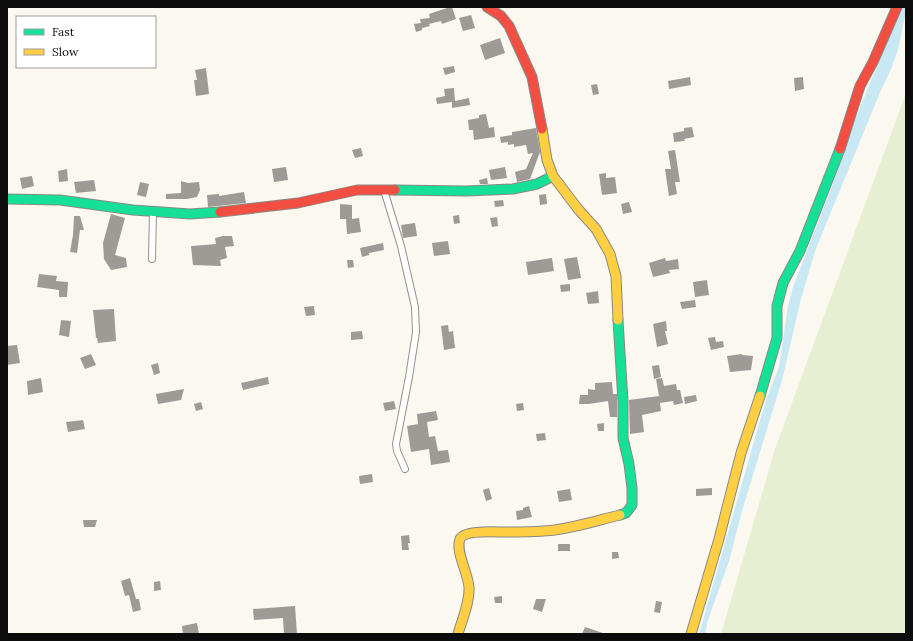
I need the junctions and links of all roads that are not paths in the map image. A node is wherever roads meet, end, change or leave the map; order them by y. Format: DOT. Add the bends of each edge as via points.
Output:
graph roads {
  1 [pos="487,7"];
  2 [pos="897,7"];
  3 [pos="553,176"];
  4 [pos="384,190"];
  5 [pos="7,199"];
  6 [pos="153,211"];
  7 [pos="152,259"];
  8 [pos="405,469"];
  9 [pos="459,633"];
  10 [pos="691,634"];
  1 -- 3 [label="street" via="501,16 509,26 532,77 547,160"];
  2 -- 10 [label="street" via="860,86 843,141 800,251 783,283 777,306 777,338 741,453"];
  3 -- 4 [label="street" via="537,184 513,189"];
  3 -- 9 [label="street" via="596,229 610,254 616,276 623,438 629,464 632,506 620,515 556,530 478,532 463,536 460,540 460,553 469,588"];
  4 -- 6 [label="street" via="357,190 298,203 231,211 190,214"];
  4 -- 8 [label="street" via="401,246 415,307 416,332 396,444"];
  5 -- 6 [label="street" via="60,200"];
  6 -- 7 [label="street"];
}
